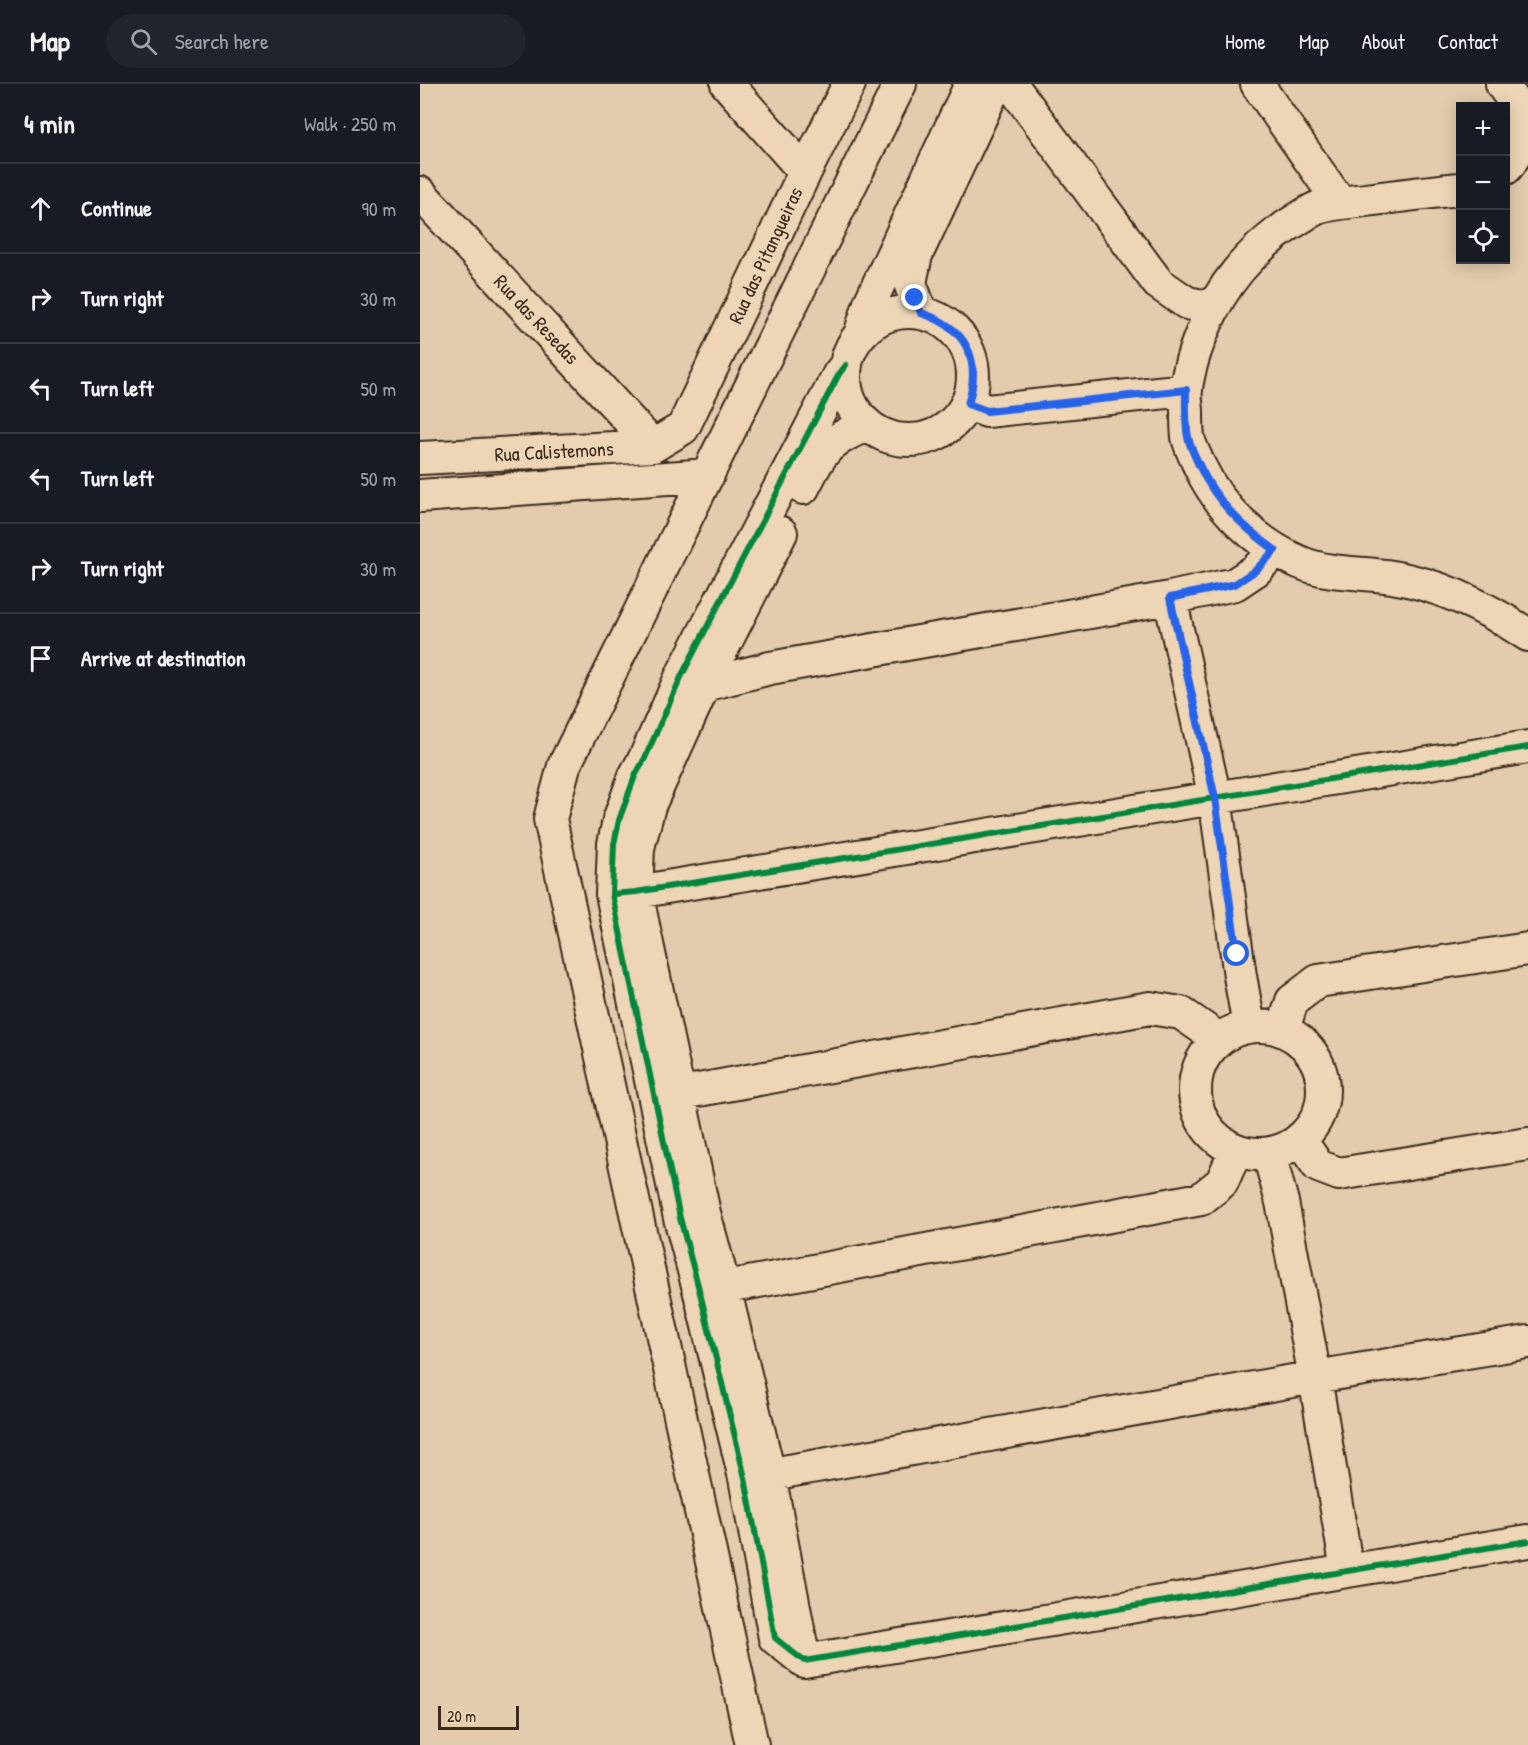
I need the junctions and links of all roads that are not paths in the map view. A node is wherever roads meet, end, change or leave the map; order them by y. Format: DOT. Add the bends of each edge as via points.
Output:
graph roads {
  1 [pos="727,84"];
  2 [pos="849,84"];
  3 [pos="900,84"];
  4 [pos="971,84"];
  5 [pos="996,84"];
  6 [pos="1011,84"];
  7 [pos="1257,84"];
  8 [pos="1502,84"];
  9 [pos="1510,162"];
  10 [pos="805,172"];
  11 [pos="1456,190"];
  12 [pos="420,193"];
  13 [pos="1340,203"];
  14 [pos="1213,308"];
  15 [pos="921,313"];
  16 [pos="860,335"];
  17 [pos="846,365"];
  18 [pos="1186,390"];
  19 [pos="968,404"];
  20 [pos="868,425"];
  21 [pos="683,428"];
  22 [pos="653,446"];
  23 [pos="420,458"];
  24 [pos="708,475"];
  25 [pos="420,496"];
  26 [pos="1275,550"];
  27 [pos="1170,598"];
  28 [pos="1528,635"];
  29 [pos="693,680"];
  30 [pos="1528,747"];
  31 [pos="1215,798"];
  32 [pos="624,893"];
  33 [pos="1528,949"];
  34 [pos="1249,1026"];
  35 [pos="1283,1030"];
  36 [pos="1219,1039"];
  37 [pos="668,1096"];
  38 [pos="1300,1140"];
  39 [pos="1528,1144"];
  40 [pos="1236,1150"];
  41 [pos="1269,1154"];
  42 [pos="712,1290"];
  43 [pos="1528,1342"];
  44 [pos="1315,1377"];
  45 [pos="757,1476"];
  46 [pos="1528,1541"];
  47 [pos="1347,1571"];
  48 [pos="752,1745"];
  1 -- 10 [label="street"];
  2 -- 10 [label="street, Rua das Pitangueiras"];
  3 -- 24 [label="street"];
  4 -- 16 [label="street" via="870,303"];
  5 -- 15 [label="street" via="916,255 910,283"];
  6 -- 14 [label="street" via="1158,283 1187,303"];
  7 -- 13 [label="street"];
  8 -- 9 [label="street" via="1516,105 1521,129"];
  10 -- 21 [label="street, Rua das Pitangueiras"];
  11 -- 13 [label="street"];
  12 -- 22 [label="street, Rua das Resedas"];
  13 -- 14 [label="street" via="1317,208 1268,240 1247,260"];
  14 -- 18 [label="street" via="1192,361"];
  15 -- 16 [label="street" via="887,316"];
  15 -- 19 [label="street" via="951,327 963,340 974,371"];
  16 -- 17 [label="street"];
  17 -- 20 [label="street" via="849,398"];
  17 -- 29 [label="street"];
  18 -- 19 [label="street" via="987,411"];
  18 -- 26 [label="street" via="1188,438 1206,478 1232,515"];
  19 -- 20 [label="street" via="959,418 931,437 898,440"];
  20 -- 29 [label="street" via="830,444 817,460"];
  21 -- 22 [label="street, Rua Calistemons"];
  22 -- 23 [label="street, Rua Calistemons"];
  24 -- 25 [label="street"];
  24 -- 48 [label="street" via="564,766 550,819"];
  26 -- 27 [label="street" via="1235,584"];
  26 -- 28 [label="street" via="1325,571 1392,577 1439,588 1489,610"];
  27 -- 29 [label="street"];
  27 -- 31 [label="street"];
  29 -- 32 [label="street" via="649,806"];
  30 -- 31 [label="street"];
  31 -- 32 [label="street"];
  31 -- 34 [label="street"];
  32 -- 37 [label="street"];
  33 -- 35 [label="street" via="1318,981 1292,1001"];
  34 -- 35 [label="street"];
  34 -- 36 [label="street"];
  35 -- 38 [label="street" via="1309,1050 1323,1080 1319,1113"];
  36 -- 37 [label="street" via="1181,1013 1150,1008"];
  36 -- 40 [label="street" via="1199,1066 1195,1100 1209,1130"];
  37 -- 42 [label="street" via="704,1213"];
  38 -- 39 [label="street" via="1318,1166 1339,1174"];
  38 -- 41 [label="street"];
  40 -- 41 [label="street"];
  40 -- 42 [label="street" via="1222,1182 1201,1199"];
  41 -- 44 [label="street" via="1282,1202"];
  42 -- 45 [label="street"];
  43 -- 44 [label="street"];
  44 -- 45 [label="street"];
  44 -- 47 [label="street"];
  45 -- 47 [label="street" via="804,1661"];
  46 -- 47 [label="street"];
}
